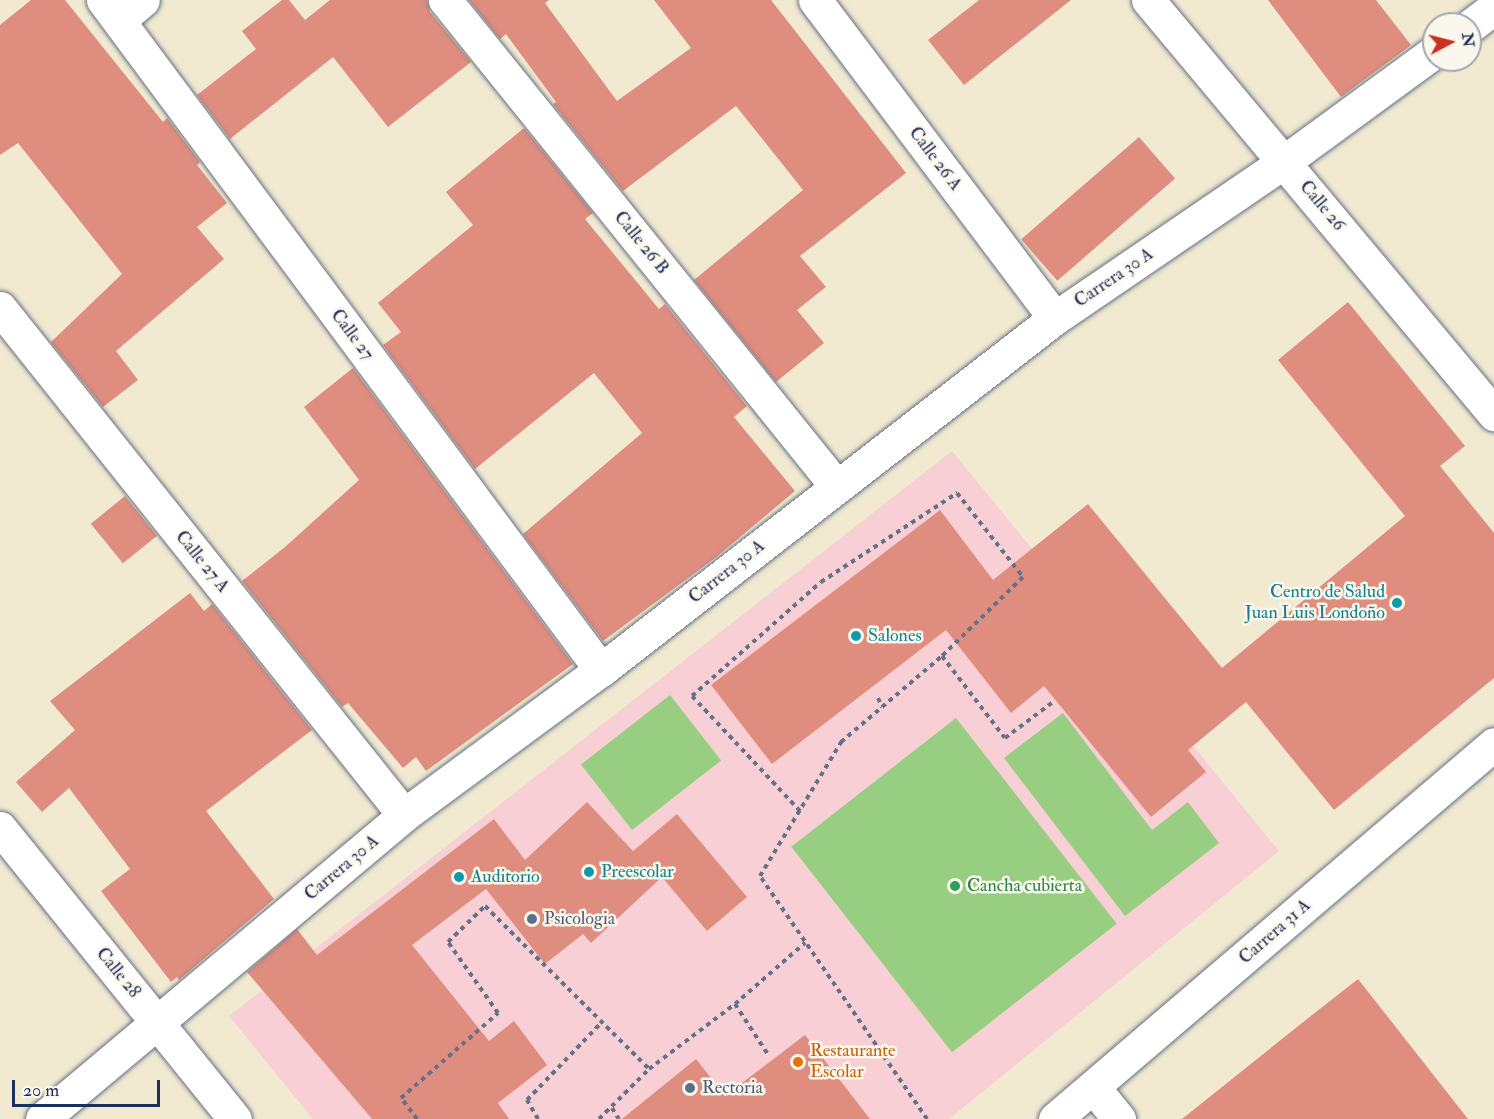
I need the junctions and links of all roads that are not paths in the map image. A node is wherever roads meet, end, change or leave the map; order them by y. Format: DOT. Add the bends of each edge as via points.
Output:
graph roads {
  1 [pos="445,0"];
  2 [pos="815,0"];
  3 [pos="1148,0"];
  4 [pos="121,7"];
  5 [pos="1422,61"];
  6 [pos="1285,161"];
  7 [pos="0,308"];
  8 [pos="1055,318"];
  9 [pos="1494,414"];
  10 [pos="837,486"];
  11 [pos="601,670"];
  12 [pos="1494,744"];
  13 [pos="404,816"];
  14 [pos="0,828"];
  15 [pos="158,1023"];
  16 [pos="1094,1088"];
  17 [pos="42,1119"];
  18 [pos="235,1119"];
  19 [pos="1055,1119"];
  20 [pos="1119,1119"];
  1 -- 10 [label="street, Calle 26 B"];
  2 -- 8 [label="street, Calle 26 A"];
  3 -- 6 [label="street, Calle 26"];
  4 -- 11 [label="street, Calle 27"];
  5 -- 6 [label="street, Carrera 30 A"];
  6 -- 8 [label="street, Carrera 30 A"];
  6 -- 9 [label="street, Calle 26"];
  7 -- 13 [label="street, Calle 27 A"];
  8 -- 10 [label="street, Carrera 30 A"];
  10 -- 11 [label="street, Carrera 30 A"];
  11 -- 13 [label="street, Carrera 30 A"];
  12 -- 16 [label="street, Carrera 31 A"];
  13 -- 15 [label="street, Carrera 30 A"];
  14 -- 15 [label="street, Calle 28"];
  15 -- 17 [label="street, Carrera 30 A"];
  15 -- 18 [label="street, Calle 28"];
  16 -- 19 [label="street, Carrera 31 A"];
  16 -- 20 [label="street"];
}
